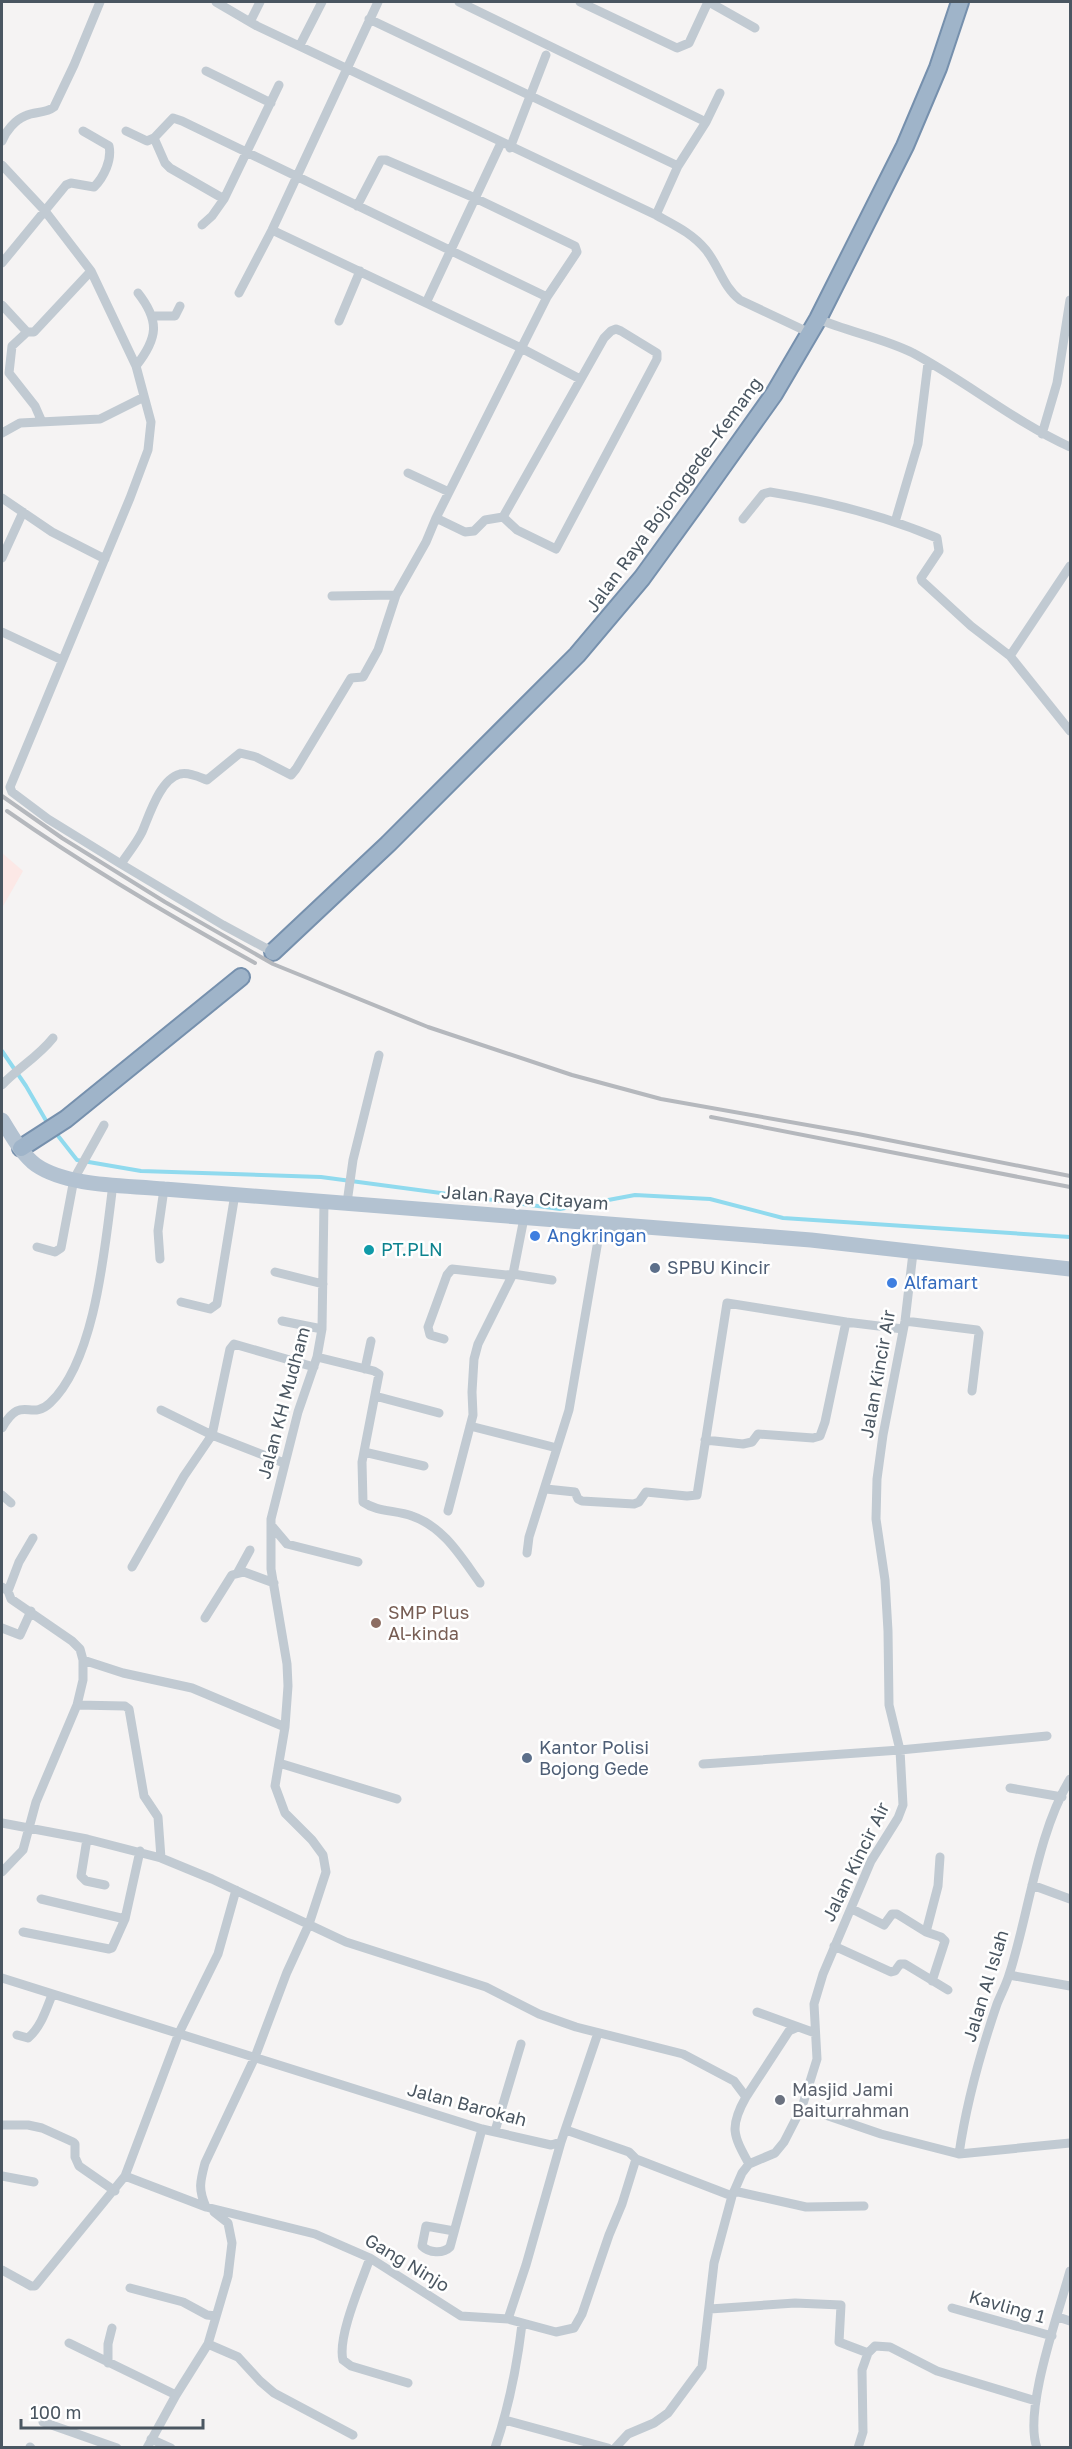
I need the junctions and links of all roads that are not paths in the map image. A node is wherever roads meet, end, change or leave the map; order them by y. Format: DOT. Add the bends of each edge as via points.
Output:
graph roads {
  1 [pos="100,2"];
  2 [pos="216,2"];
  3 [pos="260,2"];
  4 [pos="322,2"];
  5 [pos="378,2"];
  6 [pos="459,2"];
  7 [pos="580,2"];
  8 [pos="708,2"];
  9 [pos="960,2"];
  10 [pos="369,19"];
  11 [pos="250,21"];
  12 [pos="755,28"];
  13 [pos="300,45"];
  14 [pos="546,55"];
  15 [pos="346,69"];
  16 [pos="206,71"];
  17 [pos="279,85"];
  18 [pos="720,93"];
  19 [pos="530,94"];
  20 [pos="271,103"];
  21 [pos="706,122"];
  22 [pos="83,131"];
  23 [pos="126,131"];
  24 [pos="154,138"];
  25 [pos="2,141"];
  26 [pos="505,145"];
  27 [pos="245,153"];
  28 [pos="2,165"];
  29 [pos="678,166"];
  30 [pos="297,176"];
  31 [pos="475,198"];
  32 [pos="224,199"];
  33 [pos="357,206"];
  34 [pos="45,211"];
  35 [pos="656,215"];
  36 [pos="202,225"];
  37 [pos="272,230"];
  38 [pos="450,252"];
  39 [pos="2,263"];
  40 [pos="360,271"];
  41 [pos="91,272"];
  42 [pos="138,292"];
  43 [pos="239,293"];
  44 [pos="547,297"];
  45 [pos="1071,300"];
  46 [pos="426,303"];
  47 [pos="2,305"];
  48 [pos="180,306"];
  49 [pos="153,316"];
  50 [pos="339,321"];
  51 [pos="814,326"];
  52 [pos="27,332"];
  53 [pos="521,348"];
  54 [pos="928,363"];
  55 [pos="136,366"];
  56 [pos="580,379"];
  57 [pos="144,397"];
  58 [pos="42,422"];
  59 [pos="2,433"];
  60 [pos="1042,434"];
  61 [pos="1071,447"];
  62 [pos="408,473"];
  63 [pos="450,492"];
  64 [pos="2,498"];
  65 [pos="23,512"];
  66 [pos="503,517"];
  67 [pos="436,518"];
  68 [pos="743,519"];
  69 [pos="895,522"];
  70 [pos="2,558"];
  71 [pos="105,559"];
  72 [pos="1071,566"];
  73 [pos="396,595"];
  74 [pos="332,596"];
  75 [pos="2,632"];
  76 [pos="1010,656"];
  77 [pos="62,660"];
  78 [pos="1071,731"];
  79 [pos="2,781"];
  80 [pos="10,787"];
  81 [pos="121,864"];
  82 [pos="273,952"];
  83 [pos="241,977"];
  84 [pos="53,1038"];
  85 [pos="379,1054"];
  86 [pos="2,1085"];
  87 [pos="2,1120"];
  88 [pos="104,1125"];
  89 [pos="21,1148"];
  90 [pos="77,1174"];
  91 [pos="113,1184"];
  92 [pos="164,1189"];
  93 [pos="236,1194"];
  94 [pos="348,1196"];
  95 [pos="324,1202"];
  96 [pos="524,1218"];
  97 [pos="602,1223"];
  98 [pos="37,1248"];
  99 [pos="912,1252"];
  100 [pos="160,1259"];
  101 [pos="1071,1269"];
  102 [pos="275,1272"];
  103 [pos="513,1274"];
  104 [pos="552,1280"];
  105 [pos="323,1284"];
  106 [pos="181,1302"];
  107 [pos="282,1321"];
  108 [pos="846,1322"];
  109 [pos="904,1325"];
  110 [pos="322,1329"];
  111 [pos="444,1339"];
  112 [pos="370,1341"];
  113 [pos="315,1362"];
  114 [pos="365,1369"];
  115 [pos="972,1391"];
  116 [pos="375,1396"];
  117 [pos="161,1410"];
  118 [pos="439,1413"];
  119 [pos="470,1426"];
  120 [pos="2,1428"];
  121 [pos="212,1436"];
  122 [pos="705,1440"];
  123 [pos="557,1449"];
  124 [pos="364,1452"];
  125 [pos="284,1462"];
  126 [pos="424,1466"];
  127 [pos="546,1489"];
  128 [pos="2,1495"];
  129 [pos="11,1503"];
  130 [pos="448,1511"];
  131 [pos="271,1522"];
  132 [pos="33,1538"];
  133 [pos="250,1550"];
  134 [pos="527,1553"];
  135 [pos="358,1562"];
  136 [pos="132,1567"];
  137 [pos="238,1572"];
  138 [pos="273,1583"];
  139 [pos="480,1583"];
  140 [pos="5,1589"];
  141 [pos="31,1611"];
  142 [pos="205,1618"];
  143 [pos="2,1628"];
  144 [pos="83,1660"];
  145 [pos="77,1705"];
  146 [pos="285,1727"];
  147 [pos="1047,1736"];
  148 [pos="900,1750"];
  149 [pos="279,1763"];
  150 [pos="702,1764"];
  151 [pos="1071,1779"];
  152 [pos="1010,1788"];
  153 [pos="1062,1797"];
  154 [pos="397,1799"];
  155 [pos="2,1823"];
  156 [pos="29,1828"];
  157 [pos="87,1839"];
  158 [pos="140,1851"];
  159 [pos="940,1857"];
  160 [pos="161,1858"];
  161 [pos="2,1872"];
  162 [pos="105,1885"];
  163 [pos="1032,1886"];
  164 [pos="236,1890"];
  165 [pos="41,1899"];
  166 [pos="1071,1899"];
  167 [pos="852,1908"];
  168 [pos="125,1919"];
  169 [pos="309,1924"];
  170 [pos="23,1932"];
  171 [pos="926,1932"];
  172 [pos="834,1946"];
  173 [pos="1009,1975"];
  174 [pos="2,1978"];
  175 [pos="932,1980"];
  176 [pos="1071,1986"];
  177 [pos="948,1990"];
  178 [pos="52,1995"];
  179 [pos="757,2012"];
  180 [pos="798,2027"];
  181 [pos="179,2033"];
  182 [pos="598,2033"];
  183 [pos="815,2033"];
  184 [pos="17,2035"];
  185 [pos="521,2044"];
  186 [pos="255,2057"];
  187 [pos="746,2097"];
  188 [pos="802,2107"];
  189 [pos="2,2125"];
  190 [pos="482,2129"];
  191 [pos="566,2130"];
  192 [pos="495,2131"];
  193 [pos="561,2142"];
  194 [pos="1071,2143"];
  195 [pos="959,2154"];
  196 [pos="636,2159"];
  197 [pos="749,2164"];
  198 [pos="2,2176"];
  199 [pos="125,2176"];
  200 [pos="34,2182"];
  201 [pos="115,2191"];
  202 [pos="733,2193"];
  203 [pos="864,2206"];
  204 [pos="206,2207"];
  205 [pos="454,2230"];
  206 [pos="370,2258"];
  207 [pos="2,2270"];
  208 [pos="1071,2271"];
  209 [pos="130,2288"];
  210 [pos="952,2308"];
  211 [pos="710,2309"];
  212 [pos="216,2316"];
  213 [pos="1058,2318"];
  214 [pos="508,2319"];
  215 [pos="1071,2320"];
  216 [pos="522,2324"];
  217 [pos="112,2328"];
  218 [pos="1052,2336"];
  219 [pos="69,2343"];
  220 [pos="208,2344"];
  221 [pos="868,2353"];
  222 [pos="108,2363"];
  223 [pos="408,2383"];
  224 [pos="176,2395"];
  225 [pos="1036,2401"];
  226 [pos="505,2420"];
  227 [pos="43,2422"];
  228 [pos="353,2435"];
  229 [pos="149,2443"];
  230 [pos="117,2448"];
  231 [pos="171,2448"];
  232 [pos="495,2448"];
  233 [pos="608,2448"];
  234 [pos="615,2448"];
  235 [pos="858,2448"];
  236 [pos="1037,2448"];
  1 -- 25 [label="street" via="54,107 25,116"];
  2 -- 11 [label="street"];
  3 -- 11 [label="street"];
  4 -- 13 [label="street"];
  5 -- 10 [label="street"];
  6 -- 21 [label="street"];
  7 -- 8 [label="street" via="677,48 689,43"];
  8 -- 12 [label="street"];
  9 -- 51 [label="highway, Jalan Raya Bojonggede—Kemang" via="906,146"];
  10 -- 15 [label="street"];
  10 -- 19 [label="street"];
  11 -- 13 [label="street"];
  13 -- 15 [label="street"];
  14 -- 19 [label="street"];
  15 -- 26 [label="street"];
  15 -- 30 [label="street"];
  16 -- 20 [label="street"];
  17 -- 20 [label="street"];
  18 -- 21 [label="street"];
  19 -- 26 [label="street"];
  19 -- 29 [label="street"];
  20 -- 27 [label="street"];
  21 -- 29 [label="street"];
  22 -- 34 [label="street" via="109,146 111,152 101,180 94,187 66,185"];
  23 -- 24 [label="street" via="147,141"];
  24 -- 27 [label="street" via="173,118"];
  24 -- 32 [label="street" via="170,168"];
  26 -- 31 [label="street"];
  26 -- 35 [label="street"];
  27 -- 30 [label="street"];
  27 -- 32 [label="street"];
  28 -- 34 [label="street"];
  29 -- 35 [label="street"];
  30 -- 33 [label="street"];
  30 -- 37 [label="street"];
  31 -- 33 [label="street" via="381,160"];
  31 -- 38 [label="street"];
  31 -- 44 [label="street" via="575,246 577,252"];
  32 -- 36 [label="street"];
  33 -- 38 [label="street"];
  34 -- 39 [label="street"];
  34 -- 41 [label="street"];
  35 -- 51 [label="street" via="691,234 708,251 731,293 740,300"];
  37 -- 40 [label="street"];
  37 -- 43 [label="street"];
  38 -- 44 [label="street"];
  38 -- 46 [label="street"];
  40 -- 46 [label="street"];
  40 -- 50 [label="street"];
  41 -- 52 [label="street" via="34,333"];
  41 -- 55 [label="street"];
  42 -- 49 [label="street"];
  44 -- 53 [label="street"];
  45 -- 60 [label="street" via="1057,383"];
  46 -- 53 [label="street"];
  47 -- 52 [label="street"];
  48 -- 49 [label="street" via="175,316"];
  49 -- 55 [label="street" via="152,338"];
  51 -- 54 [label="street" via="838,328 895,345"];
  51 -- 82 [label="highway, Jalan Raya Bojonggede—Kemang" via="774,394 700,498 642,578 578,655"];
  52 -- 58 [label="street" via="12,346 9,373 35,406"];
  53 -- 56 [label="street"];
  53 -- 63 [label="street"];
  54 -- 60 [label="street"];
  54 -- 69 [label="street" via="918,444"];
  55 -- 57 [label="street"];
  56 -- 66 [label="street"];
  56 -- 66 [label="street" via="604,338 616,329 657,353 556,549 518,530"];
  57 -- 58 [label="street" via="100,419"];
  57 -- 71 [label="street" via="151,422 148,450"];
  58 -- 59 [label="street" via="20,423"];
  60 -- 61 [label="street"];
  62 -- 63 [label="street"];
  63 -- 67 [label="street"];
  64 -- 65 [label="street"];
  65 -- 70 [label="street"];
  65 -- 71 [label="street"];
  66 -- 67 [label="street" via="491,517 474,531 465,532"];
  67 -- 73 [label="street"];
  68 -- 69 [label="street" via="763,494 770,492"];
  69 -- 76 [label="street" via="937,538 939,551 922,581"];
  71 -- 77 [label="street"];
  72 -- 76 [label="street"];
  73 -- 74 [label="street"];
  73 -- 81 [label="street" via="378,650 363,676 351,678 291,775 240,753 207,780 178,774 163,789"];
  75 -- 77 [label="street"];
  76 -- 78 [label="street"];
  77 -- 80 [label="street"];
  79 -- 80 [label="street"];
  80 -- 81 [label="street" via="48,819"];
  81 -- 82 [label="street"];
  83 -- 89 [label="highway" via="66,1119"];
  84 -- 86 [label="street"];
  85 -- 94 [label="street"];
  87 -- 89 [label="main road, Jalan Raya Citayam"];
  88 -- 90 [label="street"];
  89 -- 90 [label="main road, Jalan Raya Citayam" via="34,1164 53,1174"];
  90 -- 91 [label="main road, Jalan Raya Citayam"];
  90 -- 98 [label="street" via="61,1248 55,1252"];
  91 -- 92 [label="main road, Jalan Raya Citayam"];
  91 -- 120 [label="street" via="99,1278 81,1354 49,1404 10,1413"];
  92 -- 93 [label="main road, Jalan Raya Citayam"];
  92 -- 100 [label="street" via="158,1232"];
  93 -- 95 [label="main road, Jalan Raya Citayam"];
  93 -- 106 [label="street" via="217,1304 210,1309"];
  94 -- 95 [label="main road, Jalan Raya Citayam"];
  94 -- 96 [label="main road, Jalan Raya Citayam"];
  95 -- 105 [label="street, Jalan KH Mudham"];
  96 -- 97 [label="main road, Jalan Raya Citayam"];
  96 -- 103 [label="street"];
  97 -- 99 [label="main road, Jalan Raya Citayam"];
  97 -- 123 [label="street" via="577,1373"];
  99 -- 101 [label="main road, Jalan Raya Citayam"];
  99 -- 109 [label="street, Jalan Kincir Air"];
  102 -- 105 [label="street"];
  103 -- 104 [label="street"];
  103 -- 111 [label="street" via="452,1269 428,1327 430,1335"];
  103 -- 119 [label="street" via="476,1352"];
  105 -- 110 [label="street, Jalan KH Mudham"];
  107 -- 110 [label="street"];
  108 -- 109 [label="street"];
  108 -- 122 [label="street" via="820,1436 758,1434 752,1442 743,1444"];
  108 -- 122 [label="street" via="727,1303"];
  109 -- 115 [label="street" via="977,1330"];
  109 -- 148 [label="street, Jalan Kincir Air" via="883,1436 876,1519 885,1580 889,1706"];
  110 -- 113 [label="street, Jalan KH Mudham"];
  112 -- 114 [label="street"];
  113 -- 114 [label="street"];
  113 -- 121 [label="street" via="234,1344"];
  113 -- 125 [label="street, Jalan KH Mudham"];
  114 -- 116 [label="street" via="379,1374"];
  116 -- 118 [label="street"];
  116 -- 124 [label="street"];
  117 -- 121 [label="street"];
  119 -- 123 [label="street"];
  119 -- 130 [label="street"];
  121 -- 125 [label="street"];
  121 -- 136 [label="street" via="184,1476"];
  122 -- 127 [label="street" via="698,1492 694,1496 646,1492 634,1504 582,1501 576,1492"];
  123 -- 127 [label="street"];
  124 -- 126 [label="street"];
  124 -- 139 [label="street" via="363,1502 426,1521 442,1533"];
  125 -- 131 [label="street, Jalan KH Mudham"];
  127 -- 134 [label="street"];
  128 -- 129 [label="street"];
  131 -- 135 [label="street" via="287,1544"];
  131 -- 138 [label="street"];
  132 -- 140 [label="street"];
  133 -- 137 [label="street"];
  137 -- 138 [label="street"];
  137 -- 142 [label="street" via="232,1575"];
  138 -- 146 [label="street" via="287,1664"];
  140 -- 141 [label="street" via="11,1599"];
  141 -- 143 [label="street" via="20,1635"];
  141 -- 144 [label="street" via="72,1641"];
  144 -- 145 [label="street"];
  144 -- 146 [label="street" via="192,1688"];
  145 -- 156 [label="street"];
  145 -- 160 [label="street" via="129,1709 144,1796 158,1817"];
  146 -- 149 [label="street"];
  147 -- 148 [label="street"];
  148 -- 150 [label="street"];
  148 -- 167 [label="street, Jalan Kincir Air" via="903,1805 871,1861"];
  149 -- 154 [label="street"];
  149 -- 169 [label="street" via="275,1786 279,1800 285,1813 323,1855 325,1863 326,1872"];
  151 -- 153 [label="street, Jalan Al Islah"];
  152 -- 153 [label="street"];
  153 -- 163 [label="street, Jalan Al Islah"];
  155 -- 156 [label="street"];
  156 -- 157 [label="street"];
  156 -- 161 [label="street" via="23,1850"];
  157 -- 158 [label="street"];
  157 -- 162 [label="street" via="81,1876"];
  158 -- 160 [label="street"];
  158 -- 168 [label="street"];
  159 -- 171 [label="street" via="938,1886"];
  160 -- 164 [label="street"];
  163 -- 166 [label="street"];
  163 -- 173 [label="street, Jalan Al Islah"];
  164 -- 169 [label="street"];
  164 -- 181 [label="street" via="218,1954"];
  165 -- 168 [label="street"];
  167 -- 171 [label="street" via="884,1925 892,1914 897,1914"];
  167 -- 172 [label="street, Jalan Kincir Air"];
  168 -- 170 [label="street" via="109,1949"];
  169 -- 182 [label="street" via="346,1942 486,1987 539,2014"];
  169 -- 186 [label="street"];
  171 -- 175 [label="street" via="945,1941"];
  172 -- 175 [label="street" via="891,1972 905,1964"];
  172 -- 183 [label="street, Jalan Kincir Air" via="814,2004"];
  173 -- 176 [label="street"];
  173 -- 195 [label="street, Jalan Al Islah" via="963,2124"];
  174 -- 178 [label="street, Jalan Barokah"];
  175 -- 177 [label="street"];
  178 -- 181 [label="street, Jalan Barokah"];
  178 -- 184 [label="street" via="34,2032 28,2038"];
  179 -- 180 [label="street"];
  180 -- 183 [label="street"];
  180 -- 187 [label="street" via="789,2031"];
  181 -- 186 [label="street, Jalan Barokah"];
  181 -- 199 [label="street"];
  182 -- 187 [label="street" via="683,2055 734,2081"];
  182 -- 191 [label="street"];
  183 -- 188 [label="street, Jalan Kincir Air" via="817,2059"];
  185 -- 192 [label="street"];
  186 -- 190 [label="street, Jalan Barokah"];
  186 -- 204 [label="street" via="205,2163 200,2193"];
  187 -- 197 [label="street" via="733,2127"];
  188 -- 195 [label="street" via="881,2134"];
  188 -- 197 [label="street, Jalan Kincir Air" via="775,2153"];
  189 -- 201 [label="street" via="42,2128 72,2142 79,2166"];
  190 -- 192 [label="street, Jalan Barokah"];
  190 -- 205 [label="street"];
  191 -- 193 [label="street"];
  191 -- 196 [label="street" via="629,2152"];
  192 -- 193 [label="street, Jalan Barokah" via="551,2145"];
  193 -- 214 [label="street"];
  194 -- 195 [label="street"];
  196 -- 202 [label="street"];
  196 -- 216 [label="street, Gang Ninjo" via="574,2328 556,2332"];
  197 -- 202 [label="street"];
  198 -- 200 [label="street"];
  199 -- 201 [label="street"];
  199 -- 204 [label="street"];
  201 -- 207 [label="street" via="35,2286"];
  202 -- 203 [label="street" via="806,2207"];
  202 -- 211 [label="street" via="714,2262"];
  204 -- 206 [label="street, Gang Ninjo" via="315,2234"];
  204 -- 212 [label="street" via="228,2223 232,2243 228,2276"];
  206 -- 214 [label="street, Gang Ninjo" via="461,2316"];
  206 -- 223 [label="street" via="349,2319 343,2360"];
  208 -- 213 [label="street"];
  209 -- 212 [label="street" via="183,2302"];
  210 -- 218 [label="street, Kavling 1"];
  211 -- 221 [label="street" via="795,2303 842,2305 839,2342"];
  211 -- 234 [label="street" via="702,2367 697,2376 668,2414 628,2434"];
  212 -- 220 [label="street"];
  213 -- 215 [label="street"];
  213 -- 218 [label="street"];
  214 -- 216 [label="street, Gang Ninjo"];
  216 -- 226 [label="street"];
  217 -- 222 [label="street"];
  218 -- 225 [label="street"];
  219 -- 222 [label="street"];
  220 -- 224 [label="street"];
  220 -- 228 [label="street" via="238,2356 274,2393"];
  221 -- 225 [label="street" via="875,2346 890,2347 937,2371"];
  221 -- 235 [label="street" via="862,2370 863,2432"];
  222 -- 224 [label="street"];
  224 -- 229 [label="street"];
  225 -- 236 [label="street" via="1033,2437"];
  226 -- 232 [label="street"];
  226 -- 233 [label="street"];
  227 -- 230 [label="street"];
  229 -- 231 [label="street"];
}
